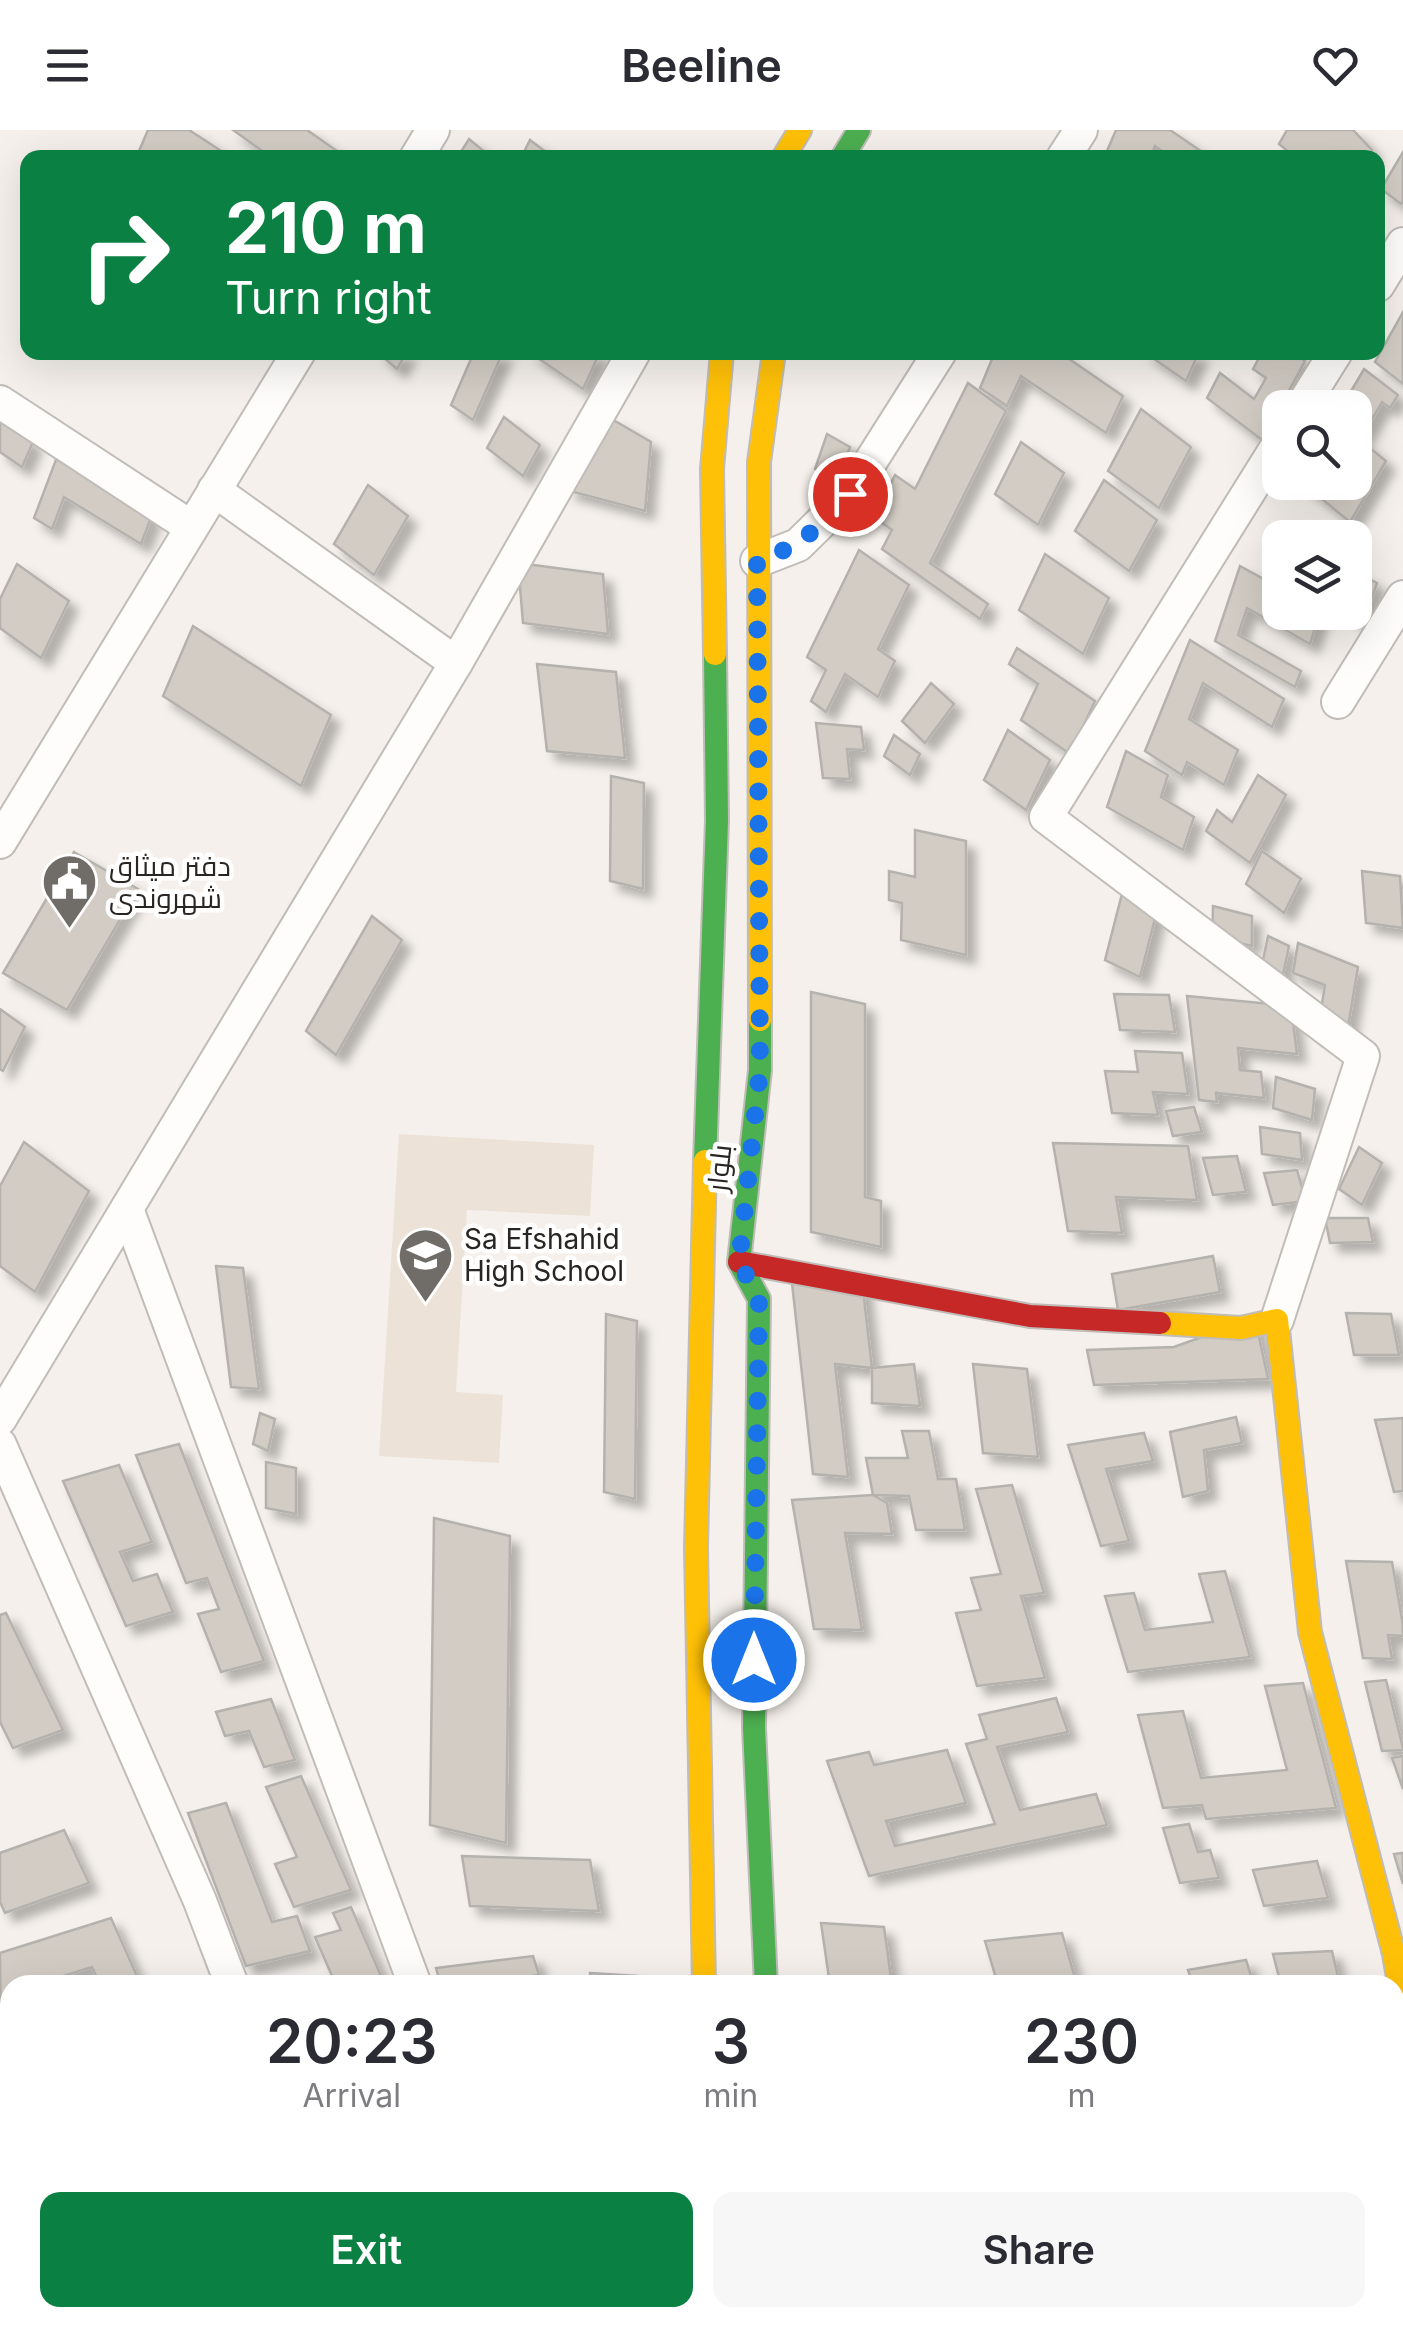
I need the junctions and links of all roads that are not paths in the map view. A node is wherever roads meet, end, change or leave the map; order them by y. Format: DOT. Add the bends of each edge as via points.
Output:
graph roads {
  1 [pos="1403,244"];
  2 [pos="1385,274"];
  3 [pos="294,360"];
  4 [pos="629,360"];
  5 [pos="721,360"];
  6 [pos="773,360"];
  7 [pos="935,360"];
  8 [pos="1331,360"];
  9 [pos="1313,390"];
  10 [pos="0,402"];
  11 [pos="1262,471"];
  12 [pos="214,490"];
  13 [pos="191,527"];
  14 [pos="757,560"];
  15 [pos="1403,597"];
  16 [pos="456,664"];
  17 [pos="1338,702"];
  18 [pos="717,812"];
  19 [pos="758,812"];
  20 [pos="0,842"];
  21 [pos="127,1209"];
  22 [pos="739,1262"];
  23 [pos="1277,1320"];
  24 [pos="0,1419"];
  25 [pos="0,1446"];
  26 [pos="228,1975"];
  27 [pos="411,1975"];
  28 [pos="704,1975"];
  29 [pos="765,1975"];
  30 [pos="1395,1975"];
  1 -- 2 [label="street"];
  3 -- 12 [label="street"];
  4 -- 16 [label="street"];
  5 -- 18 [label="main road, بلوار" via="711,427 709,562"];
  6 -- 14 [label="main road, بلوار" via="759,462"];
  7 -- 14 [label="street" via="850,494 798,545"];
  8 -- 9 [label="street"];
  10 -- 13 [label="street"];
  11 -- 23 [label="street" via="1046,817 1363,1056"];
  12 -- 13 [label="street"];
  12 -- 16 [label="street"];
  13 -- 20 [label="street"];
  14 -- 19 [label="main road, بلوار"];
  15 -- 17 [label="street"];
  16 -- 21 [label="street"];
  18 -- 19 [label="main road"];
  18 -- 28 [label="main road, بلوار" via="699,1358 697,1834"];
  19 -- 22 [label="main road, بلوار" via="760,1070"];
  21 -- 24 [label="street"];
  21 -- 27 [label="street"];
  22 -- 23 [label="main road" via="1030,1316 1241,1328"];
  22 -- 29 [label="main road" via="759,1299 756,1847"];
  23 -- 30 [label="main road" via="1310,1632"];
  25 -- 26 [label="street"];
}
